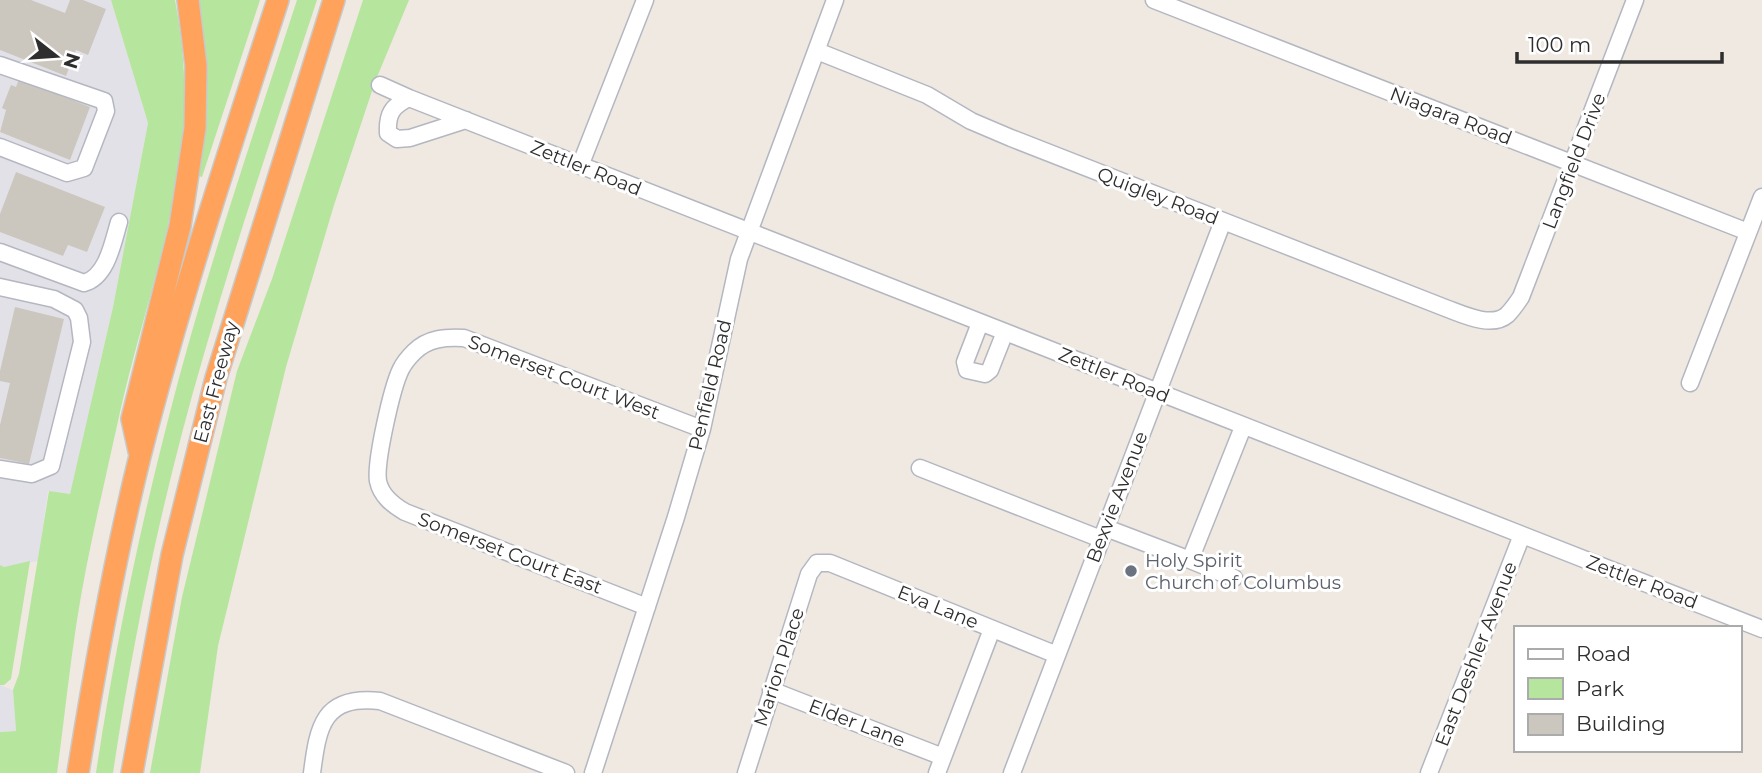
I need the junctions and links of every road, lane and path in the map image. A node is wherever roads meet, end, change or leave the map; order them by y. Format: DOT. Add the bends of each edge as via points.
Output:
graph roads {
  1 [pos="188,0"];
  2 [pos="278,0"];
  3 [pos="334,0"];
  4 [pos="645,0"];
  5 [pos="835,0"];
  6 [pos="1154,0"];
  7 [pos="1634,0"];
  8 [pos="817,51"];
  9 [pos="0,65"];
  10 [pos="380,85"];
  11 [pos="409,98"];
  12 [pos="466,120"];
  13 [pos="0,146"];
  14 [pos="1573,163"];
  15 [pos="580,166"];
  16 [pos="1762,197"];
  17 [pos="1223,221"];
  18 [pos="119,222"];
  19 [pos="749,232"];
  20 [pos="1748,232"];
  21 [pos="0,252"];
  22 [pos="0,287"];
  23 [pos="1505,317"];
  24 [pos="980,323"];
  25 [pos="1005,332"];
  26 [pos="1690,383"];
  27 [pos="1157,392"];
  28 [pos="1243,427"];
  29 [pos="702,429"];
  30 [pos="141,456"];
  31 [pos="920,468"];
  32 [pos="0,469"];
  33 [pos="380,488"];
  34 [pos="1103,534"];
  35 [pos="1522,535"];
  36 [pos="1190,560"];
  37 [pos="817,564"];
  38 [pos="1234,578"];
  39 [pos="647,607"];
  40 [pos="992,629"];
  41 [pos="1762,629"];
  42 [pos="1057,655"];
  43 [pos="771,690"];
  44 [pos="943,757"];
  45 [pos="78,773"];
  46 [pos="132,773"];
  47 [pos="312,773"];
  48 [pos="566,773"];
  49 [pos="593,773"];
  50 [pos="746,773"];
  51 [pos="937,773"];
  52 [pos="1012,773"];
  53 [pos="1430,773"];
  1 -- 30 [label="highway" via="195,128 180,226 132,419"];
  2 -- 30 [label="highway" via="196,256"];
  3 -- 46 [label="highway, East Freeway" via="213,390 172,555"];
  4 -- 15 [label="street"];
  5 -- 8 [label="street, Penfield Road"];
  6 -- 14 [label="street, Niagara Road"];
  7 -- 14 [label="street, Langfield Drive"];
  8 -- 17 [label="street, Quigley Road" via="927,95 1011,138"];
  8 -- 19 [label="street, Penfield Road"];
  9 -- 13 [label="street" via="104,101 106,111 84,169 67,173"];
  10 -- 11 [label="street, Zettler Road"];
  11 -- 12 [label="street, Zettler Road"];
  11 -- 12 [label="street" via="394,105 388,119 388,133 397,139"];
  12 -- 15 [label="street, Zettler Road"];
  14 -- 20 [label="street, Niagara Road"];
  14 -- 23 [label="street, Langfield Drive" via="1521,297"];
  15 -- 19 [label="street, Zettler Road"];
  16 -- 20 [label="street"];
  17 -- 23 [label="street, Quigley Road" via="1474,318"];
  17 -- 27 [label="street, Bexvie Avenue"];
  18 -- 21 [label="street" via="105,265 92,281 84,283"];
  19 -- 24 [label="street, Zettler Road"];
  19 -- 29 [label="street, Penfield Road" via="739,258"];
  20 -- 26 [label="street"];
  22 -- 32 [label="street" via="54,299 75,310 82,342 51,466 32,474"];
  24 -- 25 [label="street, Zettler Road"];
  24 -- 25 [label="street" via="965,362 967,370 985,374 990,370"];
  25 -- 27 [label="street, Zettler Road"];
  27 -- 28 [label="street, Zettler Road"];
  27 -- 34 [label="street, Bexvie Avenue"];
  28 -- 35 [label="street, Zettler Road"];
  28 -- 36 [label="street"];
  29 -- 33 [label="street, Somerset Court West" via="477,341 450,337 424,344 407,360 396,381 377,462"];
  29 -- 39 [label="street, Penfield Road"];
  30 -- 45 [label="highway" via="109,598"];
  31 -- 34 [label="street"];
  33 -- 39 [label="street, Somerset Court East" via="405,512"];
  34 -- 36 [label="street"];
  34 -- 42 [label="street, Bexvie Avenue"];
  35 -- 41 [label="street, Zettler Road"];
  35 -- 53 [label="street, East Deshler Avenue"];
  36 -- 38 [label="street"];
  37 -- 40 [label="street, Eva Lane" via="830,563"];
  37 -- 43 [label="street, Marion Place" via="809,574"];
  39 -- 49 [label="street, Penfield Road"];
  40 -- 42 [label="street, Eva Lane"];
  40 -- 44 [label="street"];
  42 -- 52 [label="street, Bexvie Avenue"];
  43 -- 44 [label="street, Elder Lane"];
  43 -- 50 [label="street, Marion Place"];
  44 -- 51 [label="street"];
  47 -- 48 [label="street" via="324,720 341,704 360,699 380,701"];
}
